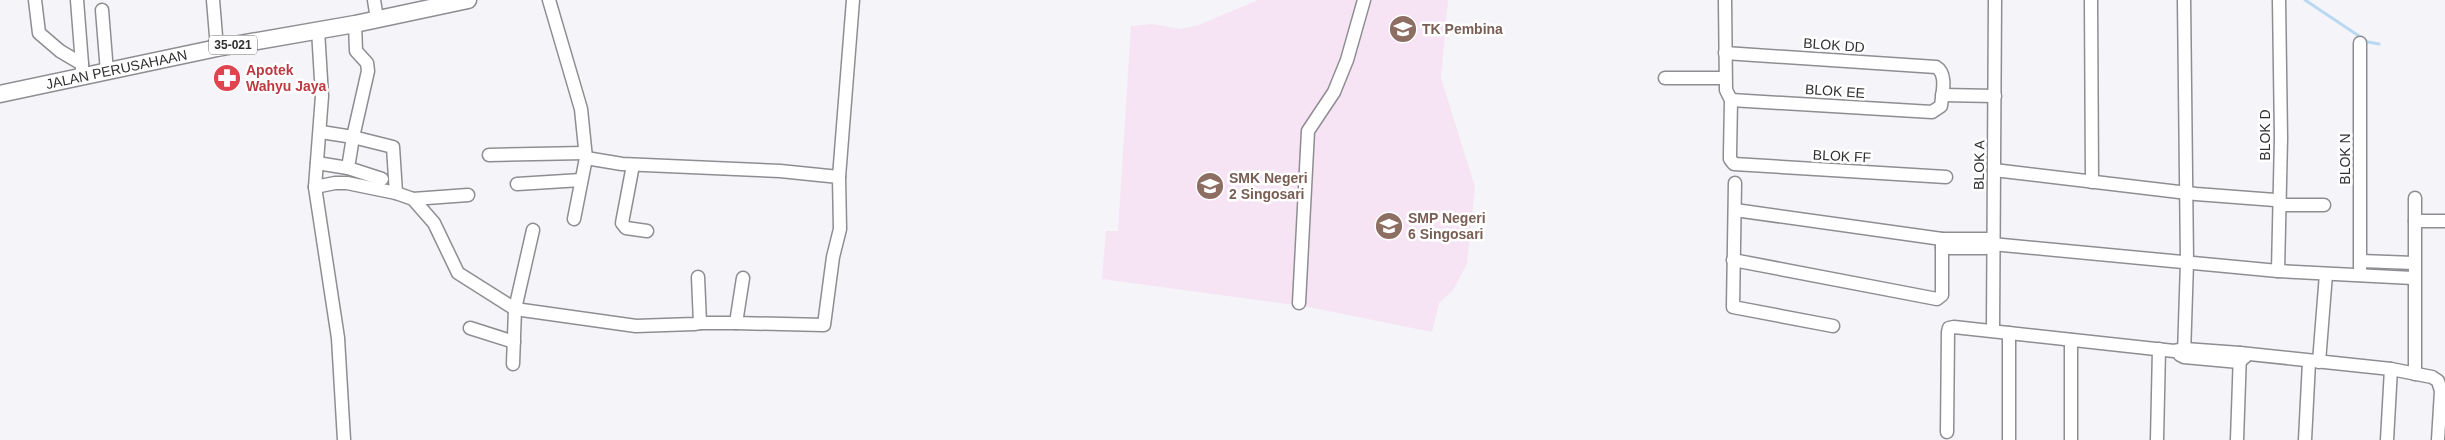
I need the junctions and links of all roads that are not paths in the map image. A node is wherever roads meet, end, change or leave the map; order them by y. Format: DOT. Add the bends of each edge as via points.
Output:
graph roads {
  1 [pos="35,0"];
  2 [pos="77,0"];
  3 [pos="213,0"];
  4 [pos="374,0"];
  5 [pos="468,0"];
  6 [pos="549,0"];
  7 [pos="853,0"];
  8 [pos="1364,0"];
  9 [pos="1725,0"];
  10 [pos="1996,0"];
  11 [pos="2091,0"];
  12 [pos="2184,0"];
  13 [pos="2279,0"];
  14 [pos="102,10"];
  15 [pos="377,19"];
  16 [pos="355,24"];
  17 [pos="318,30"];
  18 [pos="2360,43"];
  19 [pos="217,48"];
  20 [pos="1725,53"];
  21 [pos="82,70"];
  22 [pos="107,72"];
  23 [pos="1665,78"];
  24 [pos="1725,78"];
  25 [pos="0,94"];
  26 [pos="1942,95"];
  27 [pos="1995,96"];
  28 [pos="1731,100"];
  29 [pos="321,132"];
  30 [pos="353,137"];
  31 [pos="489,155"];
  32 [pos="585,156"];
  33 [pos="317,163"];
  34 [pos="633,165"];
  35 [pos="348,168"];
  36 [pos="1994,170"];
  37 [pos="839,177"];
  38 [pos="1946,177"];
  39 [pos="382,179"];
  40 [pos="581,180"];
  41 [pos="2092,182"];
  42 [pos="1736,183"];
  43 [pos="517,184"];
  44 [pos="315,187"];
  45 [pos="2186,192"];
  46 [pos="396,193"];
  47 [pos="468,194"];
  48 [pos="2415,198"];
  49 [pos="413,199"];
  50 [pos="2279,203"];
  51 [pos="2324,206"];
  52 [pos="1735,210"];
  53 [pos="574,219"];
  54 [pos="2445,221"];
  55 [pos="2415,222"];
  56 [pos="533,230"];
  57 [pos="647,231"];
  58 [pos="1942,243"];
  59 [pos="1993,243"];
  60 [pos="1733,260"];
  61 [pos="2361,261"];
  62 [pos="2186,262"];
  63 [pos="2414,263"];
  64 [pos="2278,271"];
  65 [pos="2326,274"];
  66 [pos="2360,275"];
  67 [pos="698,277"];
  68 [pos="743,278"];
  69 [pos="2413,278"];
  70 [pos="1299,303"];
  71 [pos="515,309"];
  72 [pos="700,323"];
  73 [pos="736,323"];
  74 [pos="1833,326"];
  75 [pos="470,328"];
  76 [pos="1993,330"];
  77 [pos="2009,333"];
  78 [pos="2071,340"];
  79 [pos="514,342"];
  80 [pos="2159,349"];
  81 [pos="2181,352"];
  82 [pos="2242,357"];
  83 [pos="2314,362"];
  84 [pos="513,364"];
  85 [pos="2391,369"];
  86 [pos="2415,374"];
  87 [pos="1947,432"];
  88 [pos="344,440"];
  89 [pos="2009,440"];
  90 [pos="2070,440"];
  91 [pos="2157,440"];
  92 [pos="2237,440"];
  93 [pos="2305,440"];
  94 [pos="2386,440"];
  95 [pos="2438,440"];
  1 -- 21 [label="street" via="40,35"];
  2 -- 21 [label="street"];
  3 -- 19 [label="street"];
  4 -- 15 [label="street"];
  5 -- 15 [label="main road, JALAN PERUSAHAAN / 35-021"];
  6 -- 32 [label="street" via="581,109"];
  7 -- 37 [label="street"];
  8 -- 70 [label="street" via="1334,92 1308,131"];
  9 -- 20 [label="street"];
  10 -- 27 [label="street, BLOK A"];
  11 -- 41 [label="street"];
  12 -- 45 [label="street"];
  13 -- 50 [label="street, BLOK D"];
  14 -- 22 [label="street"];
  15 -- 16 [label="main road, JALAN PERUSAHAAN / 35-021"];
  16 -- 17 [label="main road, JALAN PERUSAHAAN / 35-021"];
  16 -- 30 [label="street" via="356,50 367,63 368,71"];
  17 -- 19 [label="main road, JALAN PERUSAHAAN / 35-021"];
  17 -- 29 [label="street"];
  18 -- 61 [label="street, BLOK N"];
  19 -- 22 [label="main road, JALAN PERUSAHAAN / 35-021"];
  20 -- 24 [label="street"];
  20 -- 26 [label="street, BLOK DD" via="1936,67 1943,78"];
  21 -- 22 [label="main road, JALAN PERUSAHAAN / 35-021"];
  21 -- 25 [label="main road, JALAN PERUSAHAAN / 35-021"];
  23 -- 24 [label="street"];
  24 -- 28 [label="street" via="1726,94"];
  26 -- 27 [label="street"];
  26 -- 28 [label="street, BLOK EE" via="1941,106 1928,112"];
  27 -- 36 [label="street, BLOK A"];
  28 -- 38 [label="street, BLOK FF" via="1730,160 1737,165"];
  29 -- 30 [label="street"];
  29 -- 33 [label="street"];
  30 -- 35 [label="street"];
  30 -- 46 [label="street" via="393,146"];
  31 -- 32 [label="street"];
  32 -- 34 [label="street" via="608,163"];
  32 -- 40 [label="street"];
  33 -- 35 [label="street"];
  33 -- 44 [label="street"];
  34 -- 37 [label="street" via="780,171"];
  34 -- 57 [label="street" via="622,223 626,228"];
  35 -- 39 [label="street"];
  36 -- 41 [label="street"];
  36 -- 59 [label="street, BLOK A"];
  37 -- 73 [label="street" via="840,229 824,324"];
  40 -- 43 [label="street"];
  40 -- 53 [label="street"];
  41 -- 45 [label="street"];
  42 -- 52 [label="street"];
  44 -- 46 [label="street" via="341,183"];
  44 -- 88 [label="street" via="338,338"];
  45 -- 50 [label="street" via="2275,200"];
  45 -- 62 [label="street"];
  46 -- 49 [label="street"];
  47 -- 49 [label="street"];
  48 -- 55 [label="street"];
  49 -- 71 [label="street" via="434,223 458,273"];
  50 -- 51 [label="street"];
  50 -- 64 [label="street, BLOK D"];
  52 -- 58 [label="street"];
  52 -- 60 [label="street"];
  54 -- 55 [label="street"];
  55 -- 63 [label="street"];
  56 -- 71 [label="street"];
  58 -- 59 [label="street"];
  58 -- 60 [label="street" via="1942,295 1937,299"];
  59 -- 62 [label="street"];
  59 -- 76 [label="street, BLOK A"];
  60 -- 74 [label="street" via="1734,308"];
  61 -- 63 [label="street"];
  61 -- 66 [label="street, BLOK N"];
  62 -- 64 [label="street"];
  62 -- 81 [label="street"];
  63 -- 69 [label="street"];
  64 -- 65 [label="street"];
  65 -- 66 [label="street"];
  65 -- 83 [label="street"];
  66 -- 69 [label="street"];
  67 -- 72 [label="street"];
  68 -- 73 [label="street"];
  69 -- 86 [label="street"];
  71 -- 72 [label="street" via="636,326"];
  71 -- 79 [label="street"];
  72 -- 73 [label="street"];
  75 -- 79 [label="street"];
  76 -- 77 [label="street"];
  76 -- 87 [label="street" via="1954,326 1948,330"];
  77 -- 78 [label="street"];
  77 -- 89 [label="street"];
  78 -- 80 [label="street"];
  78 -- 90 [label="street"];
  79 -- 84 [label="street"];
  80 -- 81 [label="street"];
  80 -- 91 [label="street"];
  81 -- 82 [label="street"];
  82 -- 83 [label="street"];
  82 -- 92 [label="street"];
  83 -- 85 [label="street"];
  83 -- 93 [label="street"];
  85 -- 86 [label="street"];
  85 -- 94 [label="street"];
  86 -- 95 [label="street" via="2432,377 2440,384"];
}
